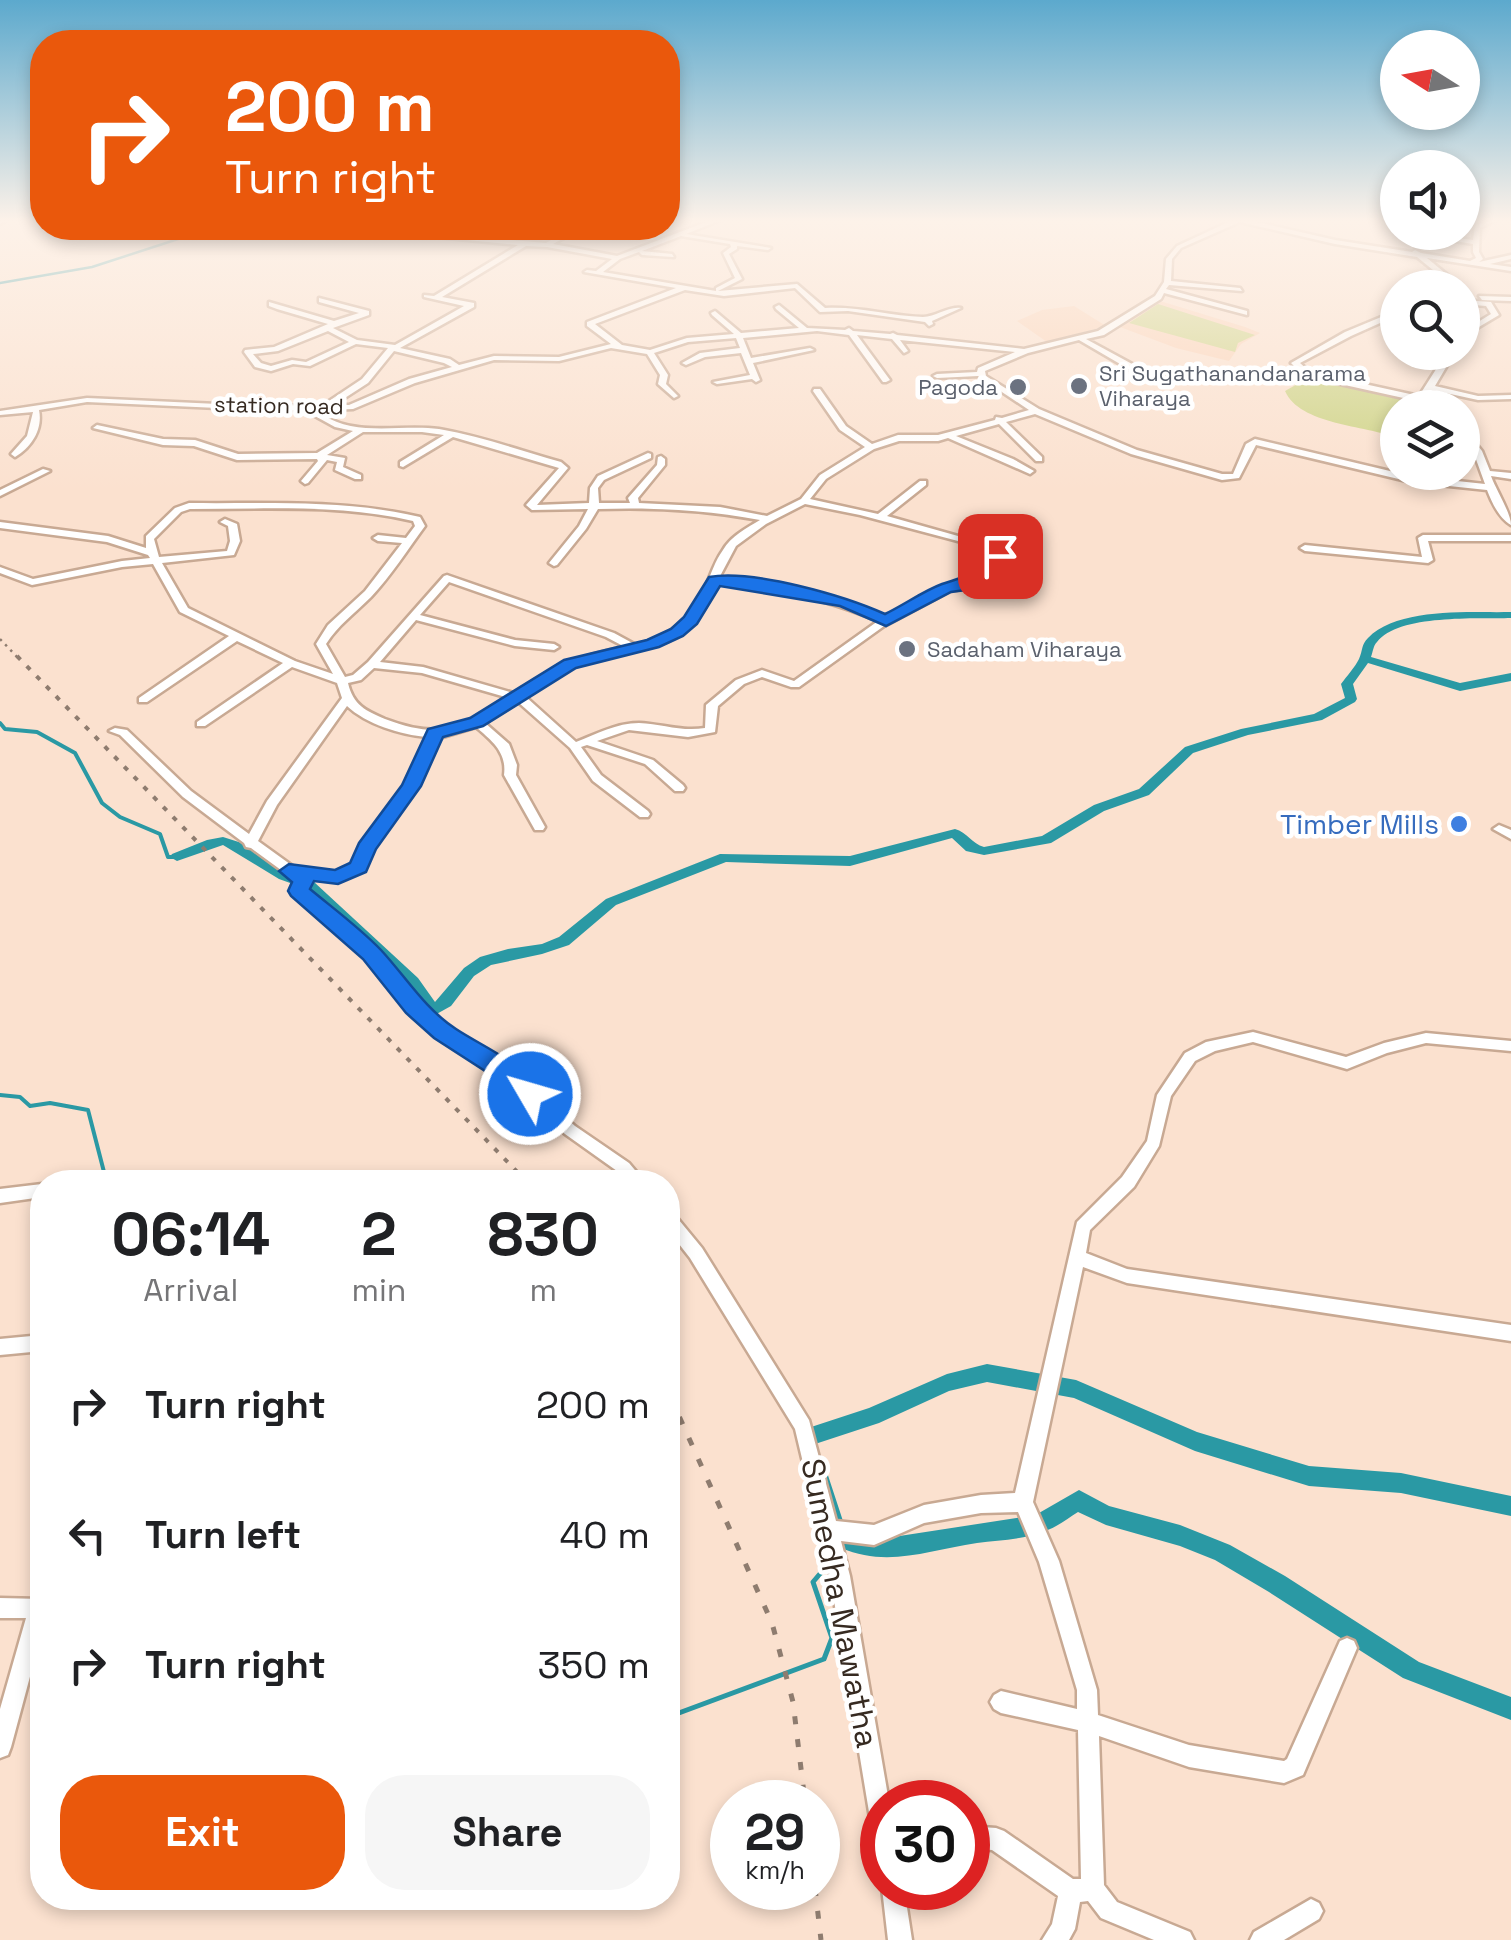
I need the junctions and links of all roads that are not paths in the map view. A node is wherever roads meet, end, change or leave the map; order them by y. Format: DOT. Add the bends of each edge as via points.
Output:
graph roads {
  1 [pos="284,310"];
  2 [pos="354,310"];
  3 [pos="463,310"];
  4 [pos="627,310"];
  5 [pos="781,310"];
  6 [pos="852,310"];
  7 [pos="953,310"];
  8 [pos="1137,310"];
  9 [pos="1234,310"];
  10 [pos="715,313"];
  11 [pos="1244,313"];
  12 [pos="928,320"];
  13 [pos="1380,320"];
  14 [pos="331,326"];
  15 [pos="806,330"];
  16 [pos="849,330"];
  17 [pos="893,335"];
  18 [pos="740,336"];
  19 [pos="923,338"];
  20 [pos="1084,340"];
  21 [pos="356,342"];
  22 [pos="620,347"];
  23 [pos="392,348"];
  24 [pos="745,350"];
  25 [pos="810,350"];
  26 [pos="1025,351"];
  27 [pos="650,352"];
  28 [pos="904,352"];
  29 [pos="750,361"];
  30 [pos="686,363"];
  31 [pos="459,369"];
  32 [pos="1440,370"];
  33 [pos="1142,373"];
  34 [pos="979,374"];
  35 [pos="937,376"];
  36 [pos="886,380"];
  37 [pos="717,382"];
  38 [pos="1430,387"];
  39 [pos="1428,390"];
  40 [pos="817,392"];
  41 [pos="1380,392"];
  42 [pos="674,396"];
  43 [pos="1511,397"];
  44 [pos="32,407"];
  45 [pos="322,408"];
  46 [pos="1036,411"];
  47 [pos="4,412"];
  48 [pos="999,419"];
  49 [pos="1,428"];
  50 [pos="97,428"];
  51 [pos="360,430"];
  52 [pos="448,436"];
  53 [pos="949,436"];
  54 [pos="871,447"];
  55 [pos="15,454"];
  56 [pos="320,456"];
  57 [pos="648,456"];
  58 [pos="661,459"];
  59 [pos="1039,459"];
  60 [pos="1480,460"];
  61 [pos="403,464"];
  62 [pos="1030,470"];
  63 [pos="46,471"];
  64 [pos="1485,473"];
  65 [pos="1511,476"];
  66 [pos="358,477"];
  67 [pos="305,481"];
  68 [pos="924,483"];
  69 [pos="1487,487"];
  70 [pos="0,493"];
  71 [pos="804,501"];
  72 [pos="635,506"];
  73 [pos="594,507"];
  74 [pos="1506,513"];
  75 [pos="880,517"];
  76 [pos="771,519"];
  77 [pos="225,522"];
  78 [pos="1511,522"];
  79 [pos="0,524"];
  80 [pos="378,538"];
  81 [pos="1511,538"];
  82 [pos="409,541"];
  83 [pos="1305,548"];
  84 [pos="155,557"];
  85 [pos="554,562"];
  86 [pos="0,570"];
  87 [pos="715,581"];
  88 [pos="412,616"];
  89 [pos="883,622"];
  90 [pos="236,637"];
  91 [pos="554,648"];
  92 [pos="634,648"];
  93 [pos="291,662"];
  94 [pos="372,664"];
  95 [pos="342,682"];
  96 [pos="520,698"];
  97 [pos="143,700"];
  98 [pos="345,701"];
  99 [pos="476,722"];
  100 [pos="201,724"];
  101 [pos="114,731"];
  102 [pos="435,733"];
  103 [pos="588,742"];
  104 [pos="574,746"];
  105 [pos="679,788"];
  106 [pos="644,814"];
  107 [pos="539,827"];
  108 [pos="250,844"];
  109 [pos="289,871"];
  110 [pos="1511,1046"];
  111 [pos="626,1170"];
  112 [pos="30,1193"];
  113 [pos="0,1196"];
  114 [pos="680,1234"];
  115 [pos="1076,1257"];
  116 [pos="1511,1333"];
  117 [pos="30,1341"];
  118 [pos="0,1346"];
  119 [pos="1023,1502"];
  120 [pos="832,1535"];
  121 [pos="0,1608"];
  122 [pos="30,1608"];
  123 [pos="30,1640"];
  124 [pos="1347,1648"];
  125 [pos="1001,1702"];
  126 [pos="1088,1722"];
  127 [pos="0,1747"];
  128 [pos="875,1780"];
  129 [pos="990,1839"];
  130 [pos="1081,1890"];
  131 [pos="896,1910"];
  132 [pos="1311,1912"];
  133 [pos="900,1940"];
  134 [pos="1054,1940"];
  135 [pos="1182,1940"];
  136 [pos="1262,1940"];
  1 -- 14 [label="street"];
  2 -- 14 [label="street" via="366,313"];
  3 -- 23 [label="street"];
  4 -- 22 [label="street" via="590,324"];
  5 -- 15 [label="street"];
  6 -- 12 [label="street"];
  7 -- 12 [label="street"];
  8 -- 20 [label="street"];
  9 -- 11 [label="street"];
  10 -- 18 [label="street"];
  12 -- 19 [label="street"];
  13 -- 41 [label="street" via="1295,364 1307,374"];
  14 -- 21 [label="street"];
  14 -- 21 [label="street" via="249,354 271,370 307,364"];
  15 -- 16 [label="street, station road"];
  15 -- 18 [label="street, station road"];
  16 -- 17 [label="street, station road"];
  16 -- 36 [label="street"];
  17 -- 19 [label="street, station road"];
  17 -- 28 [label="street"];
  18 -- 24 [label="street"];
  18 -- 27 [label="street, station road" via="688,340"];
  19 -- 26 [label="street, station road"];
  20 -- 26 [label="street"];
  20 -- 33 [label="street"];
  21 -- 23 [label="street"];
  22 -- 27 [label="street, station road"];
  22 -- 31 [label="street, station road" via="548,360 494,358"];
  23 -- 31 [label="street"];
  23 -- 45 [label="street" via="365,381"];
  24 -- 29 [label="street"];
  24 -- 30 [label="street"];
  25 -- 29 [label="street"];
  26 -- 34 [label="street"];
  27 -- 42 [label="street"];
  29 -- 37 [label="street" via="756,378"];
  31 -- 45 [label="street, station road" via="356,406"];
  32 -- 38 [label="street"];
  34 -- 35 [label="street"];
  34 -- 46 [label="street"];
  38 -- 39 [label="street"];
  38 -- 43 [label="street" via="1478,398"];
  40 -- 54 [label="street" via="843,428"];
  44 -- 45 [label="street, station road" via="102,400"];
  44 -- 47 [label="street, station road"];
  44 -- 55 [label="street" via="36,425"];
  45 -- 51 [label="street" via="322,420"];
  46 -- 48 [label="street"];
  46 -- 69 [label="street" via="1134,452 1222,476 1236,476 1255,442 1411,479"];
  47 -- 49 [label="street"];
  48 -- 53 [label="street"];
  48 -- 59 [label="street"];
  50 -- 56 [label="street" via="195,443 238,457"];
  51 -- 52 [label="street" via="408,428"];
  51 -- 56 [label="street"];
  52 -- 61 [label="street"];
  52 -- 73 [label="street" via="564,468 535,508"];
  53 -- 54 [label="street" via="898,438"];
  53 -- 62 [label="street"];
  54 -- 71 [label="street" via="823,477"];
  56 -- 66 [label="street" via="342,460 338,468"];
  56 -- 67 [label="street" via="319,469"];
  57 -- 73 [label="street" via="601,478"];
  58 -- 72 [label="street" via="633,498"];
  60 -- 64 [label="street"];
  63 -- 70 [label="street"];
  64 -- 65 [label="street"];
  64 -- 69 [label="street"];
  68 -- 75 [label="street"];
  69 -- 74 [label="street"];
  71 -- 75 [label="street"];
  71 -- 76 [label="street"];
  72 -- 73 [label="street"];
  72 -- 76 [label="street"];
  73 -- 85 [label="street"];
  74 -- 78 [label="street"];
  75 -- 89 [label="street" via="1000,556 967,586 947,588"];
  76 -- 87 [label="street" via="729,546"];
  77 -- 84 [label="street" via="232,524 235,541 230,553"];
  79 -- 84 [label="street" via="108,539"];
  80 -- 82 [label="street"];
  81 -- 83 [label="street" via="1423,538 1428,560"];
  82 -- 84 [label="street" via="420,526 417,519 388,511 308,502 189,506 150,538"];
  82 -- 95 [label="street" via="320,644"];
  84 -- 86 [label="street" via="32,582"];
  84 -- 90 [label="street" via="184,610"];
  87 -- 89 [label="street" via="844,602"];
  87 -- 92 [label="street" via="677,633"];
  88 -- 91 [label="street"];
  88 -- 92 [label="street" via="447,578"];
  88 -- 94 [label="street"];
  89 -- 103 [label="street" via="795,685 762,672 740,682 712,705 711,730 689,736 632,726"];
  90 -- 93 [label="street"];
  90 -- 97 [label="street"];
  92 -- 96 [label="street" via="570,664"];
  93 -- 95 [label="street"];
  93 -- 100 [label="street"];
  94 -- 95 [label="street"];
  94 -- 96 [label="street" via="424,670"];
  95 -- 98 [label="street"];
  96 -- 99 [label="street"];
  96 -- 104 [label="street"];
  98 -- 102 [label="street" via="358,713"];
  98 -- 108 [label="street"];
  99 -- 102 [label="street"];
  99 -- 107 [label="street" via="504,744 510,775"];
  101 -- 108 [label="street"];
  102 -- 109 [label="street" via="411,786 359,867 338,877"];
  103 -- 104 [label="street"];
  103 -- 105 [label="street" via="649,762"];
  104 -- 106 [label="street" via="596,778"];
  108 -- 109 [label="street"];
  109 -- 111 [label="street" via="442,1032 510,1076"];
  110 -- 115 [label="street" via="1426,1038 1347,1064 1253,1037 1210,1046 1190,1056 1164,1095 1154,1142 1128,1182 1082,1227"];
  112 -- 113 [label="street"];
  114 -- 120 [label="street, Sumedha Mawatha" via="803,1426"];
  115 -- 116 [label="street" via="1127,1276"];
  115 -- 119 [label="street"];
  117 -- 118 [label="street"];
  119 -- 120 [label="street" via="924,1514 874,1534"];
  119 -- 126 [label="street" via="1050,1561 1088,1690"];
  120 -- 128 [label="street, Sumedha Mawatha"];
  121 -- 122 [label="street"];
  123 -- 127 [label="street"];
  124 -- 126 [label="street" via="1295,1767 1284,1772 1189,1756"];
  125 -- 126 [label="street"];
  126 -- 130 [label="street"];
  129 -- 130 [label="street"];
  130 -- 134 [label="street"];
  130 -- 135 [label="street" via="1109,1910"];
  131 -- 133 [label="street"];
  132 -- 136 [label="street"];
}
